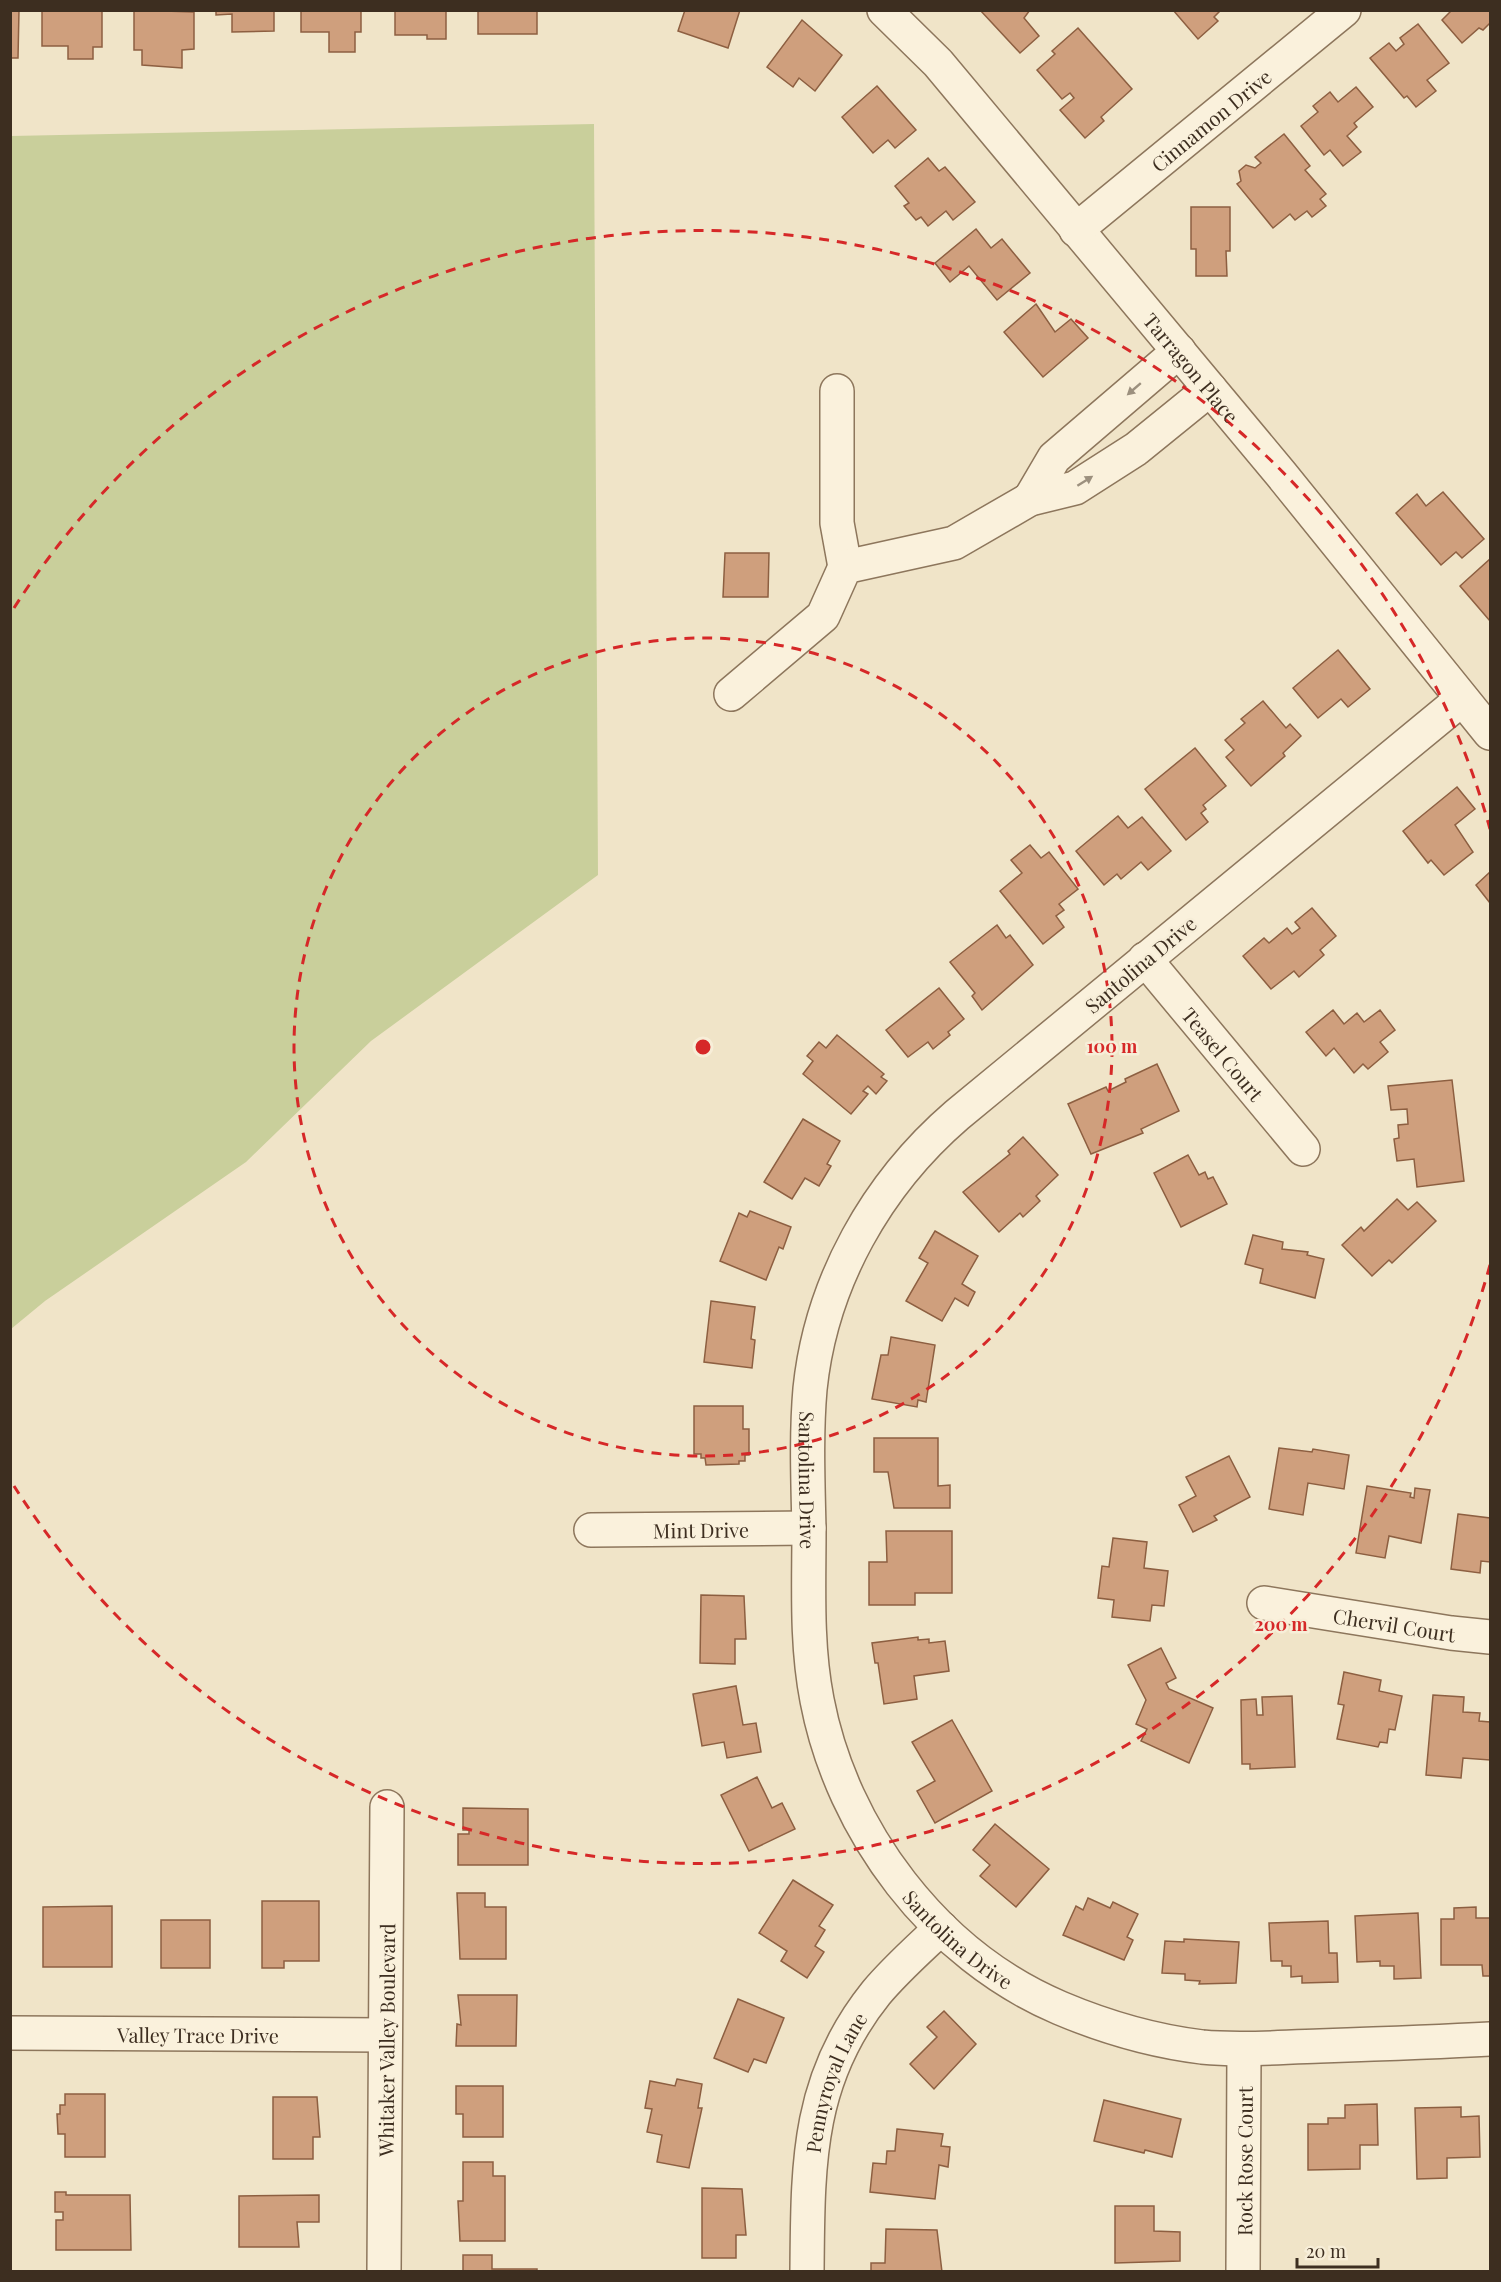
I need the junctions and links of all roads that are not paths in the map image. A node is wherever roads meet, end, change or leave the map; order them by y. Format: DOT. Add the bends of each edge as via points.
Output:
graph roads {
  1 [pos="884,10"];
  2 [pos="1344,10"];
  3 [pos="1076,230"];
  4 [pos="1179,351"];
  5 [pos="1210,389"];
  6 [pos="837,391"];
  7 [pos="1030,499"];
  8 [pos="845,567"];
  9 [pos="731,694"];
  10 [pos="1462,699"];
  11 [pos="1491,733"];
  12 [pos="1145,959"];
  13 [pos="1303,1149"];
  14 [pos="809,1528"];
  15 [pos="591,1530"];
  16 [pos="1264,1603"];
  17 [pos="1491,1637"];
  18 [pos="387,1807"];
  19 [pos="941,1928"];
  20 [pos="10,2033"];
  21 [pos="386,2035"];
  22 [pos="1491,2039"];
  23 [pos="1244,2050"];
  24 [pos="384,2271"];
  25 [pos="807,2271"];
  26 [pos="1243,2271"];
  1 -- 3 [label="street, Tarragon Place" via="938,63"];
  2 -- 3 [label="street, Cinnamon Drive"];
  3 -- 4 [label="street, Tarragon Place"];
  4 -- 5 [label="street, Tarragon Place"];
  4 -- 7 [label="street, one-way" via="1054,458"];
  7 -- 5 [label="street, one-way" via="1075,488 1136,449"];
  5 -- 10 [label="street, Tarragon Place"];
  6 -- 8 [label="street" via="837,523"];
  7 -- 8 [label="street" via="954,543"];
  8 -- 9 [label="street" via="823,616"];
  10 -- 11 [label="street, Tarragon Place"];
  10 -- 12 [label="street, Santolina Drive"];
  12 -- 13 [label="street, Teasel Court"];
  12 -- 14 [label="street, Santolina Drive" via="938,1131 895,1178 867,1220 834,1290 814,1363 808,1426"];
  14 -- 15 [label="street, Mint Drive"];
  14 -- 19 [label="street, Santolina Drive" via="812,1665 830,1751 867,1834 895,1875"];
  16 -- 17 [label="street, Chervil Court"];
  18 -- 21 [label="street, Whitaker Valley Boulevard"];
  19 -- 23 [label="street, Santolina Drive" via="1002,1976 1081,2018 1142,2036"];
  19 -- 25 [label="street, Pennyroyal Lane" via="874,1996 843,2044 828,2079 814,2127 809,2164"];
  20 -- 21 [label="street, Valley Trace Drive"];
  21 -- 24 [label="street, Whitaker Valley Boulevard"];
  22 -- 23 [label="street, Santolina Drive"];
  23 -- 26 [label="street, Rock Rose Court"];
}
